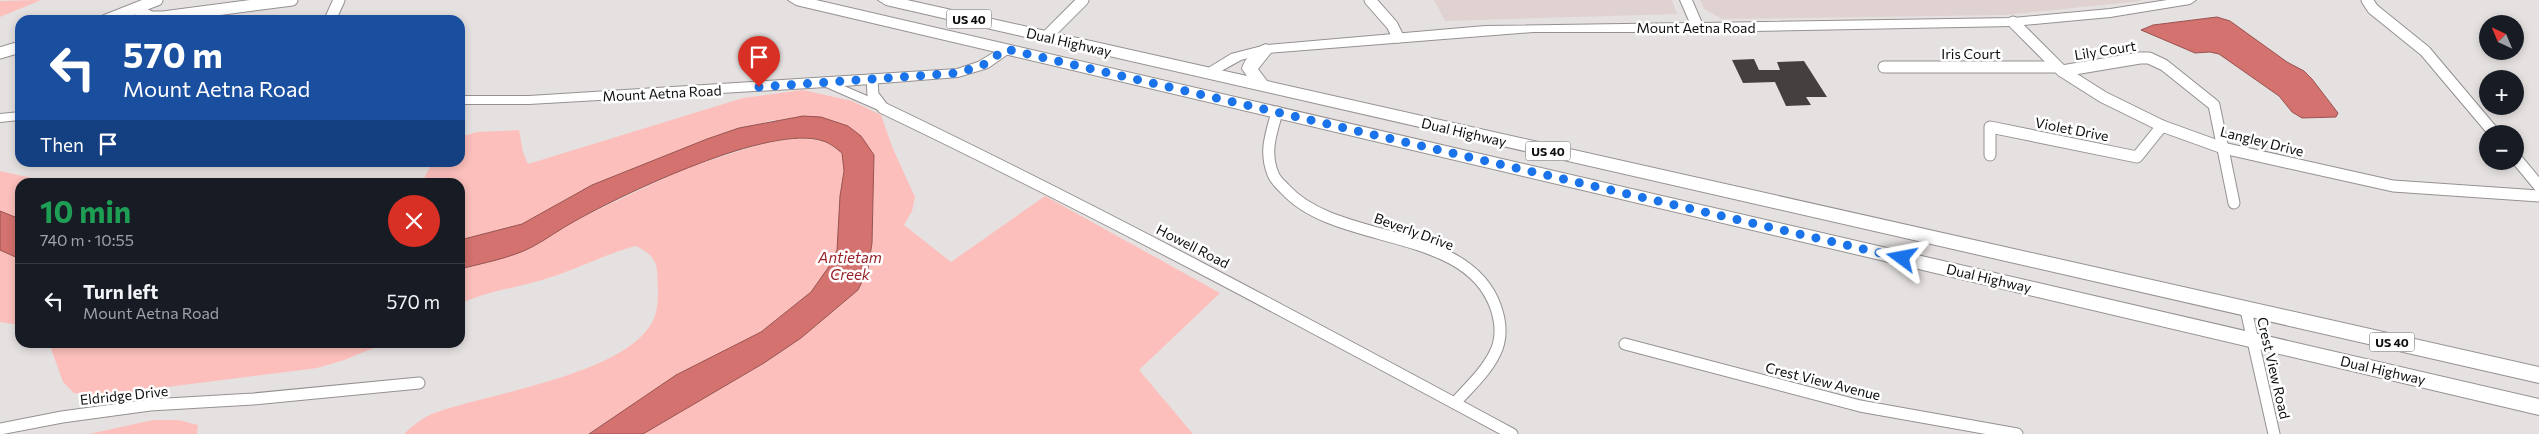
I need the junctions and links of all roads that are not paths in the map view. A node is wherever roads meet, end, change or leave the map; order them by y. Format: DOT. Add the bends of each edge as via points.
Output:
graph roads {
  1 [pos="157,0"];
  2 [pos="292,0"];
  3 [pos="339,0"];
  4 [pos="796,0"];
  5 [pos="886,0"];
  6 [pos="1083,0"];
  7 [pos="1370,0"];
  8 [pos="1686,0"];
  9 [pos="2190,0"];
  10 [pos="2367,0"];
  11 [pos="136,9"];
  12 [pos="120,15"];
  13 [pos="147,15"];
  14 [pos="178,15"];
  15 [pos="332,15"];
  16 [pos="2012,22"];
  17 [pos="998,26"];
  18 [pos="1698,28"];
  19 [pos="1049,37"];
  20 [pos="1398,37"];
  21 [pos="982,43"];
  22 [pos="15,48"];
  23 [pos="1006,49"];
  24 [pos="1266,49"];
  25 [pos="0,53"];
  26 [pos="1044,58"];
  27 [pos="1884,67"];
  28 [pos="2059,69"];
  29 [pos="1207,73"];
  30 [pos="872,80"];
  31 [pos="826,83"];
  32 [pos="1261,85"];
  33 [pos="465,100"];
  34 [pos="883,108"];
  35 [pos="1276,112"];
  36 [pos="15,116"];
  37 [pos="0,118"];
  38 [pos="2488,125"];
  39 [pos="2162,126"];
  40 [pos="1493,138"];
  41 [pos="2223,148"];
  42 [pos="1990,155"];
  43 [pos="2524,168"];
  44 [pos="2539,186"];
  45 [pos="2539,196"];
  46 [pos="2234,203"];
  47 [pos="2246,310"];
  48 [pos="2251,339"];
  49 [pos="1626,344"];
  50 [pos="2539,375"];
  51 [pos="419,383"];
  52 [pos="1455,403"];
  53 [pos="2539,407"];
  54 [pos="0,430"];
  55 [pos="1512,434"];
  56 [pos="2017,434"];
  57 [pos="2274,434"];
  1 -- 11 [label="street"];
  2 -- 14 [label="street"];
  3 -- 15 [label="street"];
  4 -- 21 [label="main road, Dual Highway / US 40"];
  5 -- 17 [label="main road, Dual Highway / US 40"];
  6 -- 19 [label="street"];
  7 -- 20 [label="street"];
  8 -- 18 [label="street"];
  9 -- 16 [label="street, Mount Aetna Road" via="2110,13"];
  10 -- 38 [label="street" via="2373,10 2425,50"];
  11 -- 12 [label="street"];
  11 -- 13 [label="street"];
  16 -- 18 [label="street, Mount Aetna Road"];
  16 -- 28 [label="street, Langley Drive"];
  17 -- 19 [label="main road, Dual Highway / US 40"];
  17 -- 21 [label="main road"];
  18 -- 20 [label="street, Mount Aetna Road" via="1533,28"];
  19 -- 23 [label="main road" via="1020,41"];
  19 -- 29 [label="main road, Dual Highway / US 40"];
  20 -- 24 [label="street, Mount Aetna Road"];
  21 -- 23 [label="main road, Dual Highway / US 40"];
  22 -- 25 [label="street"];
  23 -- 26 [label="main road, Dual Highway / US 40"];
  23 -- 30 [label="street, Mount Aetna Road" via="972,70"];
  24 -- 29 [label="street, Mount Aetna Road" via="1236,58"];
  24 -- 32 [label="main road" via="1250,68"];
  26 -- 29 [label="main road" via="1086,59 1183,81"];
  26 -- 35 [label="main road, Dual Highway / US 40"];
  27 -- 28 [label="street, Iris Court"];
  28 -- 39 [label="street, Langley Drive" via="2103,97"];
  28 -- 41 [label="street, Lily Court" via="2140,58 2157,61 2214,105"];
  29 -- 32 [label="main road, Dual Highway / US 40"];
  30 -- 31 [label="street, Mount Aetna Road"];
  30 -- 34 [label="street" via="873,95"];
  31 -- 33 [label="street, Mount Aetna Road" via="529,100"];
  31 -- 34 [label="street"];
  32 -- 40 [label="main road, Dual Highway / US 40"];
  34 -- 52 [label="street, Howell Road" via="1208,271"];
  35 -- 40 [label="main road" via="1286,103 1298,102 1462,139"];
  35 -- 48 [label="main road, Dual Highway / US 40"];
  35 -- 52 [label="street, Beverly Drive" via="1268,130 1268,163 1272,177 1290,197 1334,219 1449,258 1482,282 1490,294 1500,326 1500,340 1488,365"];
  36 -- 37 [label="street"];
  39 -- 41 [label="street, Langley Drive"];
  39 -- 42 [label="street, Violet Drive" via="2137,157 1990,127"];
  40 -- 47 [label="main road, Dual Highway / US 40"];
  41 -- 45 [label="street, Langley Drive" via="2393,186"];
  41 -- 46 [label="street, Lily Court"];
  43 -- 44 [label="street"];
  47 -- 48 [label="street, Crest View Road"];
  47 -- 50 [label="main road, Dual Highway / US 40"];
  48 -- 53 [label="main road, Dual Highway / US 40"];
  48 -- 57 [label="street, Crest View Road"];
  49 -- 56 [label="street, Crest View Avenue" via="1860,406"];
  51 -- 54 [label="street, Eldridge Drive" via="150,405 62,417"];
  52 -- 55 [label="street, Howell Road"];
}
